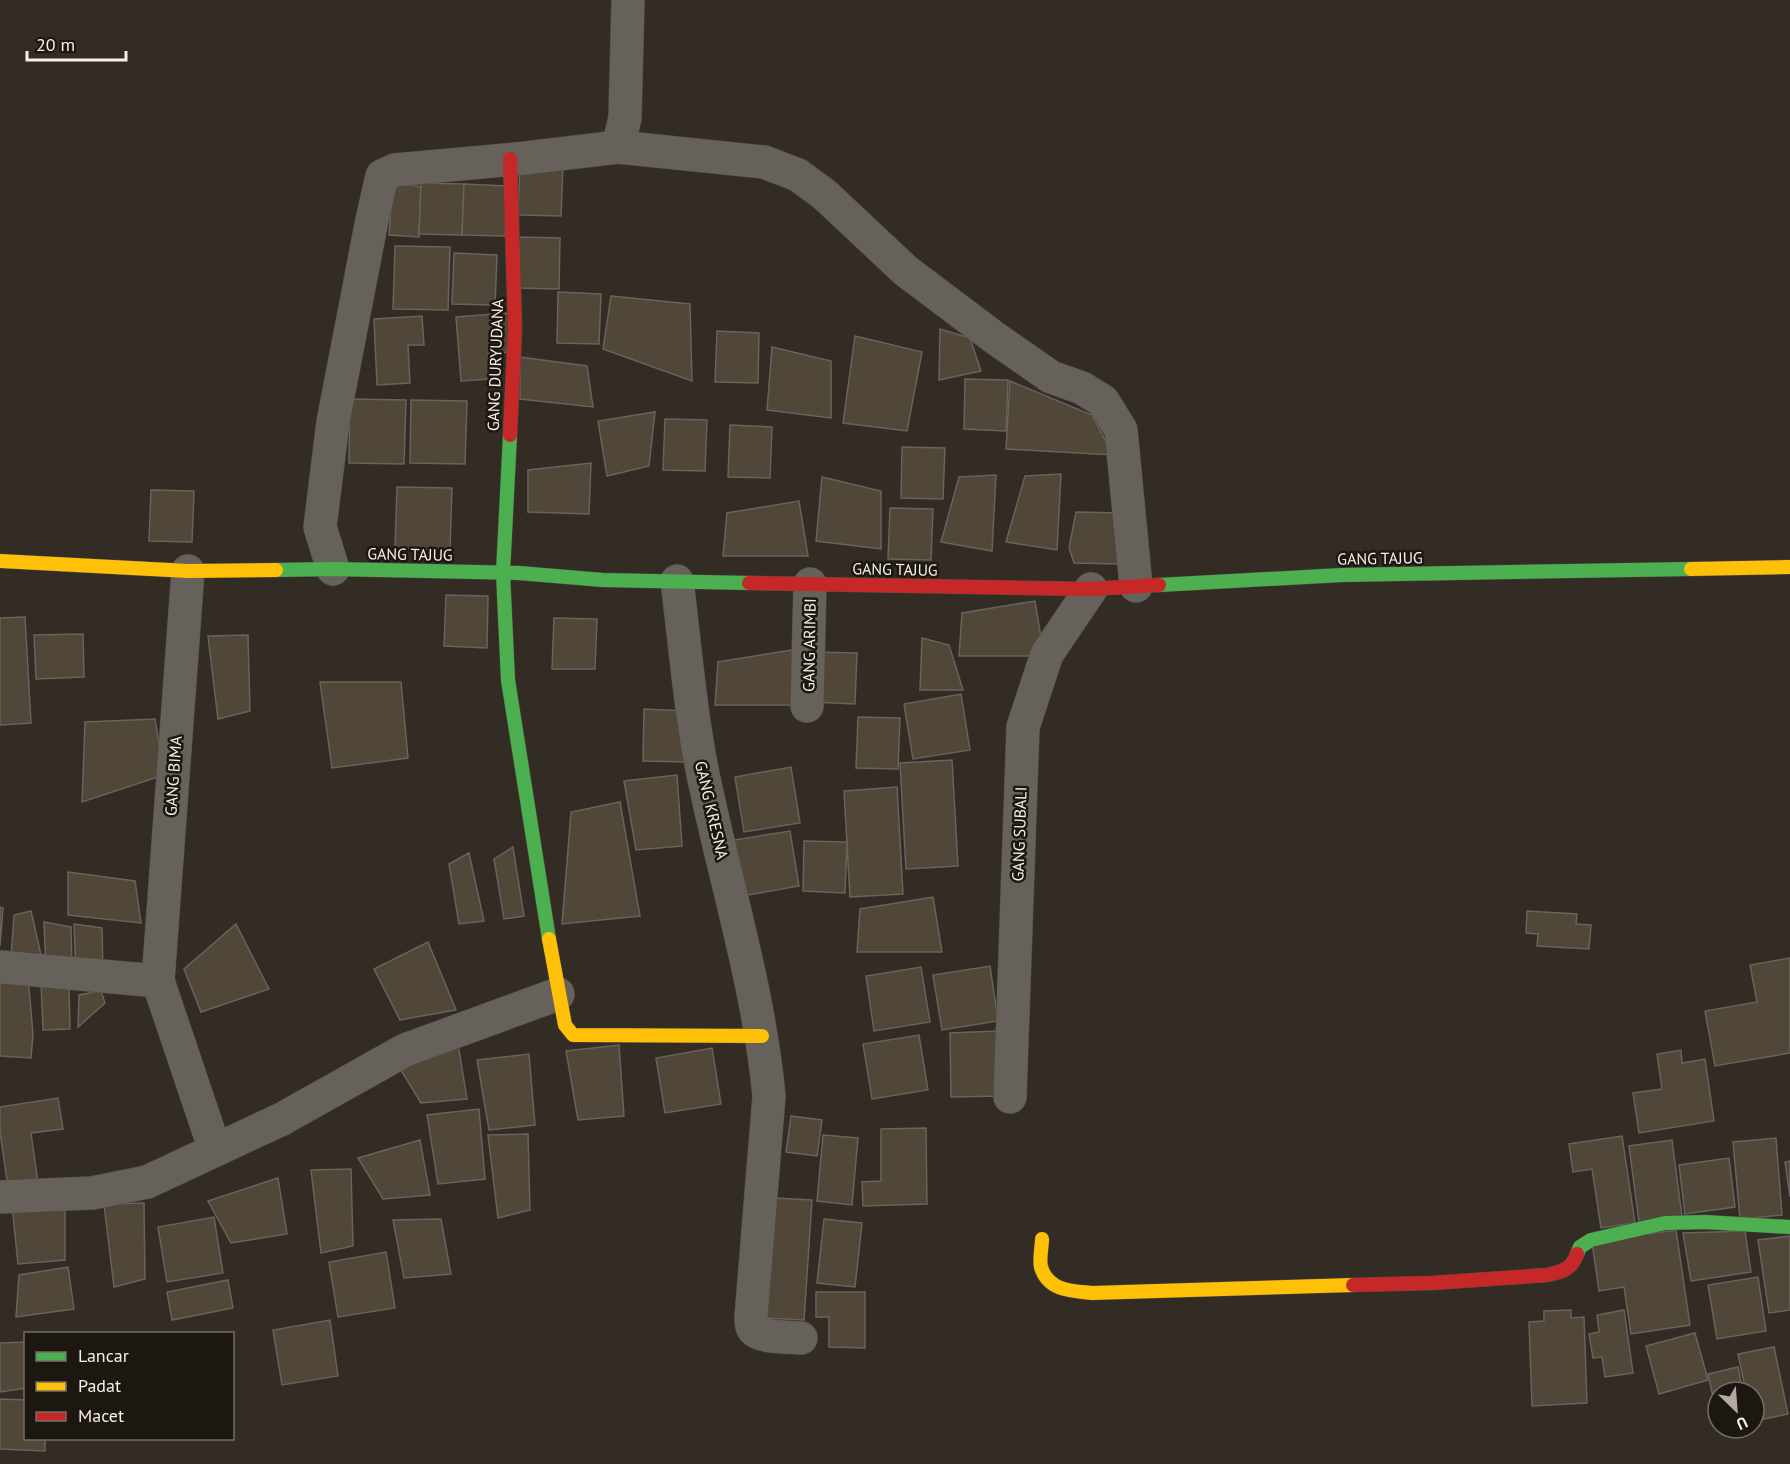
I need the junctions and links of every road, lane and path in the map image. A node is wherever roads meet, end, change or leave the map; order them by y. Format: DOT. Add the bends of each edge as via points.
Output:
graph roads {
  1 [pos="628,0"];
  2 [pos="618,147"];
  3 [pos="510,159"];
  4 [pos="0,561"];
  5 [pos="1790,567"];
  6 [pos="333,569"];
  7 [pos="188,571"];
  8 [pos="503,573"];
  9 [pos="677,581"];
  10 [pos="810,584"];
  11 [pos="1136,586"];
  12 [pos="1091,589"];
  13 [pos="807,706"];
  14 [pos="0,967"];
  15 [pos="159,981"];
  16 [pos="558,994"];
  17 [pos="762,1036"];
  18 [pos="1010,1097"];
  19 [pos="215,1150"];
  20 [pos="0,1197"];
  21 [pos="1790,1227"];
  22 [pos="1042,1239"];
  23 [pos="801,1338"];
  1 -- 2 [label="street" via="625,118"];
  2 -- 3 [label="street"];
  2 -- 11 [label="street" via="764,162 798,175 906,271 995,338 1051,377 1082,388 1103,401 1121,430"];
  3 -- 6 [label="street" via="395,170 382,176 333,422 320,527"];
  3 -- 8 [label="street, GANG DURYUDANA" via="515,329"];
  4 -- 7 [label="street, GANG TAJUG"];
  5 -- 11 [label="street, GANG TAJUG" via="1342,575"];
  6 -- 7 [label="street, GANG TAJUG"];
  6 -- 8 [label="street, GANG TAJUG"];
  7 -- 15 [label="street, GANG BIMA"];
  8 -- 9 [label="street, GANG TAJUG"];
  8 -- 16 [label="street, GANG DURYUDANA" via="508,680"];
  9 -- 10 [label="street, GANG TAJUG"];
  9 -- 17 [label="street, GANG KRESNA" via="699,752"];
  10 -- 12 [label="street, GANG TAJUG"];
  10 -- 13 [label="street, GANG ARIMBI"];
  11 -- 12 [label="street, GANG TAJUG"];
  12 -- 18 [label="street, GANG SUBALI" via="1047,654 1023,727"];
  14 -- 15 [label="street"];
  15 -- 19 [label="street"];
  16 -- 17 [label="street, GANG DURYUDANA" via="565,1025 573,1035"];
  16 -- 19 [label="street" via="405,1050 282,1119"];
  17 -- 23 [label="street, GANG KRESNA" via="769,1096 752,1327 757,1333"];
  19 -- 20 [label="street" via="147,1182 92,1193"];
  21 -- 22 [label="street" via="1665,1223 1591,1240 1580,1247 1574,1263 1565,1271 1547,1275 1431,1283 1104,1293 1068,1291 1051,1284 1041,1267"];
}
